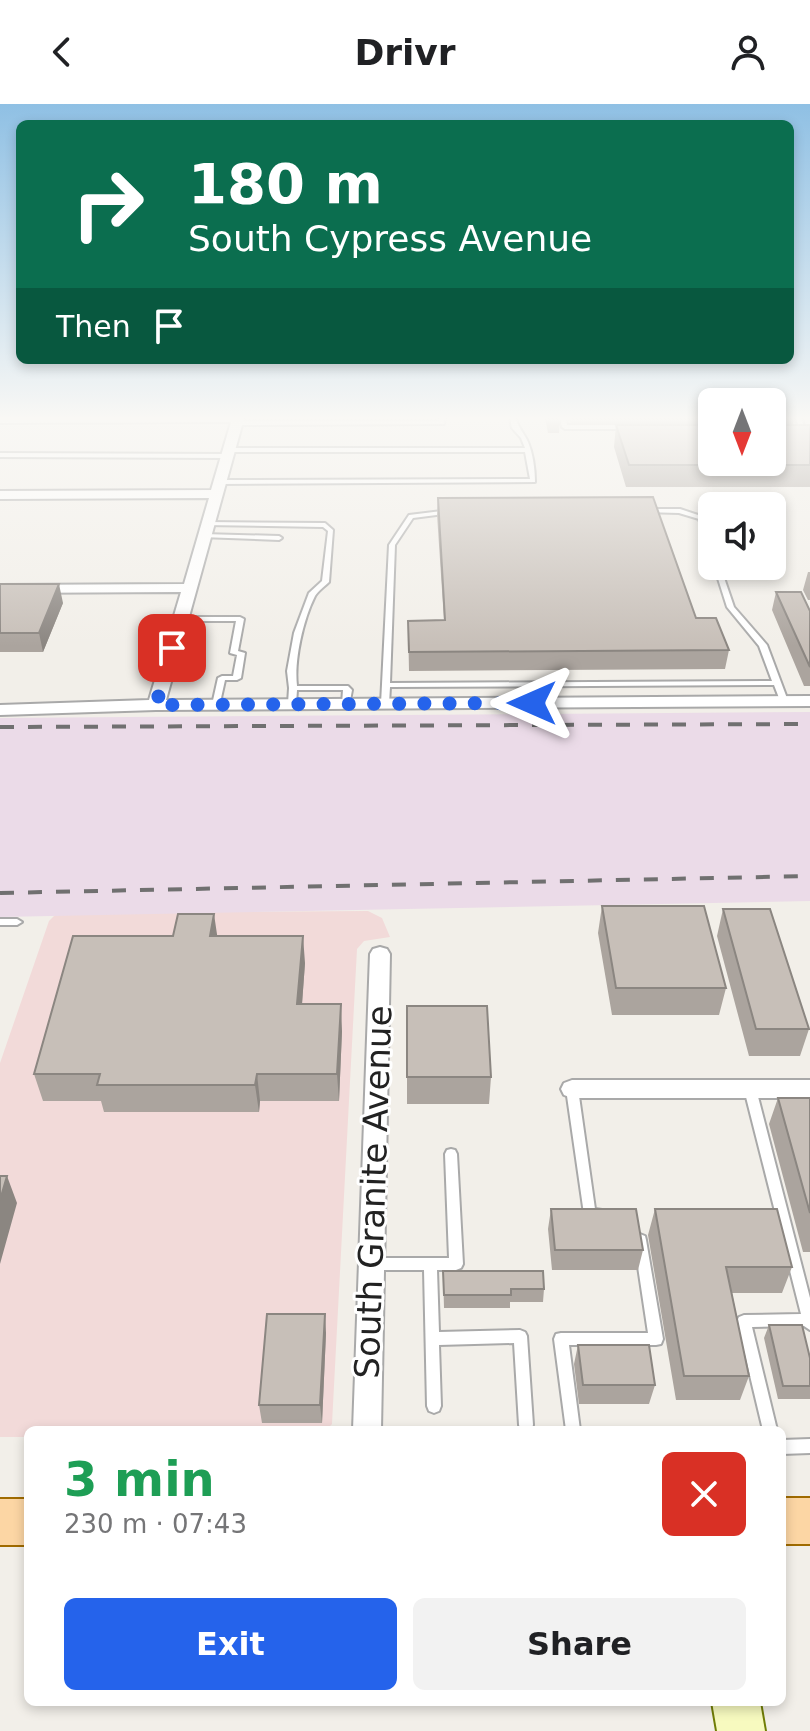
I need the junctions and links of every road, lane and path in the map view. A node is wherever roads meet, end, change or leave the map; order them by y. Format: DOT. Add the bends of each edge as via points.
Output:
graph roads {
  1 [pos="33,494"];
  2 [pos="215,494"];
  3 [pos="0,495"];
  4 [pos="629,511"];
  5 [pos="453,512"];
  6 [pos="698,517"];
  7 [pos="205,530"];
  8 [pos="279,538"];
  9 [pos="722,580"];
  10 [pos="188,588"];
  11 [pos="0,589"];
  12 [pos="180,619"];
  13 [pos="777,683"];
  14 [pos="586,684"];
  15 [pos="386,685"];
  16 [pos="292,696"];
  17 [pos="784,701"];
  18 [pos="810,701"];
  19 [pos="588,703"];
  20 [pos="385,704"];
  21 [pos="156,705"];
  22 [pos="216,705"];
  23 [pos="0,710"];
  24 [pos="0,922"];
  25 [pos="17,922"];
  26 [pos="380,954"];
  27 [pos="572,1089"];
  28 [pos="750,1089"];
  29 [pos="810,1089"];
  30 [pos="451,1154"];
  31 [pos="620,1214"];
  32 [pos="638,1229"];
  33 [pos="372,1264"];
  34 [pos="430,1264"];
  35 [pos="809,1322"];
  36 [pos="432,1339"];
  37 [pos="434,1406"];
  38 [pos="526,1425"];
  39 [pos="367,1426"];
  40 [pos="572,1426"];
  41 [pos="769,1426"];
  42 [pos="810,1446"];
  43 [pos="786,1447"];
  44 [pos="786,1521"];
  45 [pos="810,1521"];
  46 [pos="0,1522"];
  47 [pos="24,1522"];
  48 [pos="737,1706"];
  49 [pos="741,1731"];
  1 -- 3 [label="street"];
  2 -- 7 [label="street"];
  4 -- 6 [label="lane" via="680,511"];
  5 -- 15 [label="lane" via="411,516 392,545"];
  7 -- 8 [label="lane"];
  7 -- 10 [label="street"];
  7 -- 16 [label="lane" via="325,525 331,531 325,582 313,593 298,633"];
  9 -- 13 [label="lane" via="731,607 763,645"];
  10 -- 11 [label="street"];
  10 -- 12 [label="street"];
  12 -- 21 [label="street"];
  12 -- 22 [label="lane" via="240,619 234,653 241,653 237,678 222,678"];
  13 -- 14 [label="lane"];
  13 -- 17 [label="lane"];
  14 -- 15 [label="lane"];
  14 -- 19 [label="lane"];
  15 -- 20 [label="lane"];
  16 -- 20 [label="street"];
  16 -- 22 [label="street"];
  17 -- 18 [label="street"];
  17 -- 19 [label="street"];
  19 -- 20 [label="street"];
  21 -- 22 [label="street"];
  21 -- 23 [label="street"];
  24 -- 25 [label="lane"];
  26 -- 33 [label="street, South Granite Avenue"];
  27 -- 28 [label="street"];
  27 -- 31 [label="lane" via="590,1214"];
  28 -- 29 [label="street"];
  28 -- 35 [label="lane"];
  30 -- 34 [label="lane" via="456,1264"];
  32 -- 40 [label="lane" via="656,1339 561,1339"];
  33 -- 34 [label="lane"];
  33 -- 39 [label="street, South Granite Avenue"];
  34 -- 36 [label="lane"];
  35 -- 41 [label="lane" via="744,1321"];
  36 -- 37 [label="lane"];
  36 -- 38 [label="lane" via="520,1336"];
  42 -- 43 [label="lane"];
  44 -- 45 [label="main road"];
  46 -- 47 [label="main road"];
  48 -- 49 [label="street"];
}
